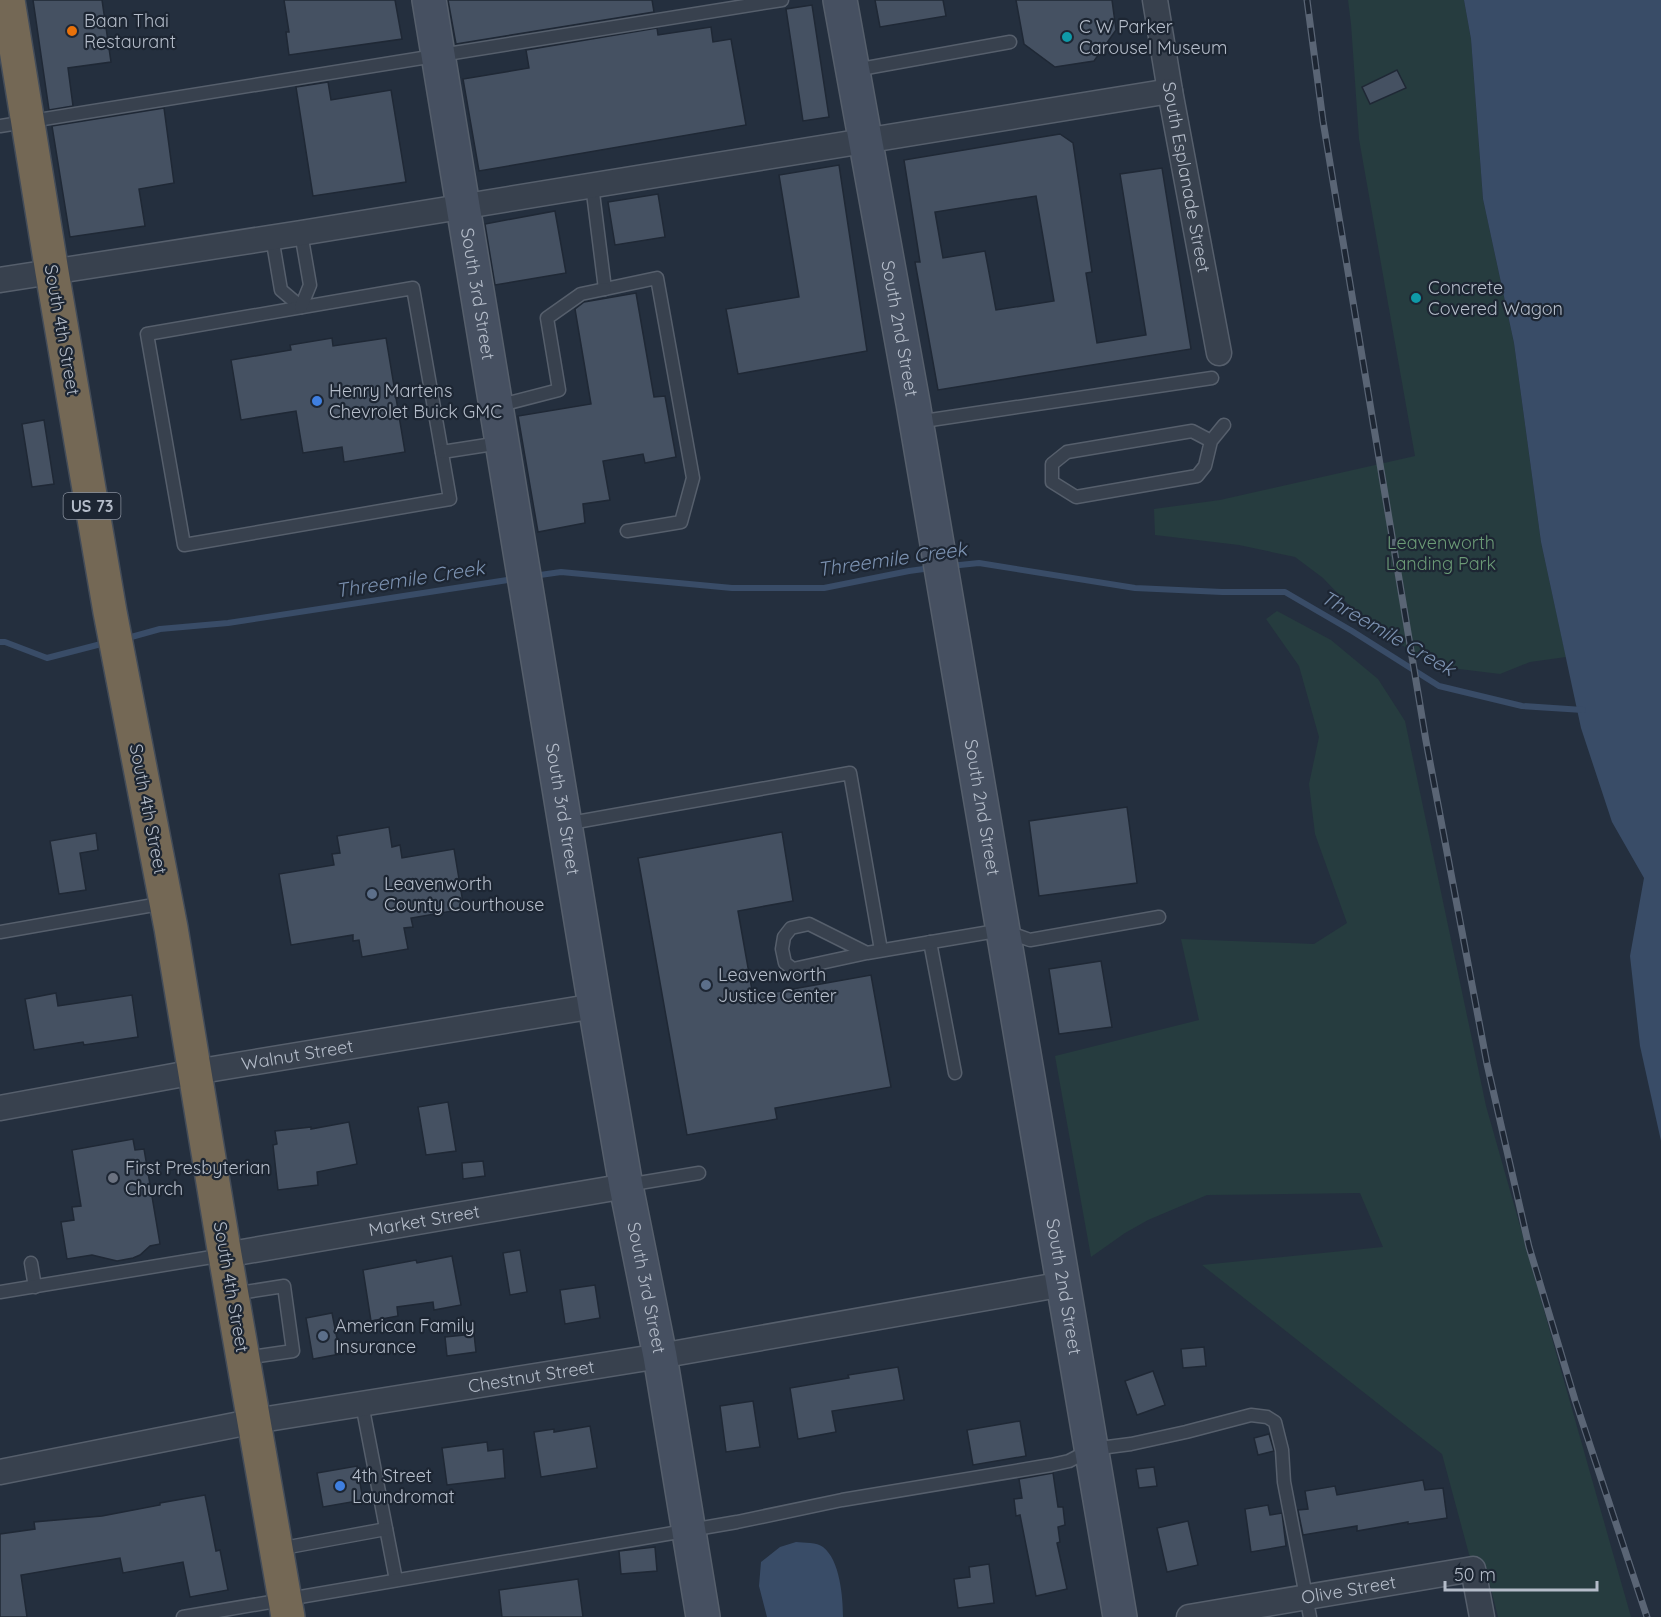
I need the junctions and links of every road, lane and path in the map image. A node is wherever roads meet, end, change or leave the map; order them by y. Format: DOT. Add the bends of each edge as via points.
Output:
graph roads {
  1 [pos="8,0"];
  2 [pos="429,0"];
  3 [pos="782,0"];
  4 [pos="840,0"];
  5 [pos="1155,0"];
  6 [pos="1010,42"];
  7 [pos="438,57"];
  8 [pos="853,70"];
  9 [pos="1170,91"];
  10 [pos="14,124"];
  11 [pos="864,140"];
  12 [pos="592,185"];
  13 [pos="463,206"];
  14 [pos="301,233"];
  15 [pos="272,237"];
  16 [pos="52,272"];
  17 [pos="0,280"];
  18 [pos="605,288"];
  19 [pos="301,307"];
  20 [pos="1219,353"];
  21 [pos="1212,378"];
  22 [pos="496,406"];
  23 [pos="916,422"];
  24 [pos="1224,425"];
  25 [pos="1211,441"];
  26 [pos="502,443"];
  27 [pos="442,452"];
  28 [pos="627,531"];
  29 [pos="564,824"];
  30 [pos="166,902"];
  31 [pos="1159,917"];
  32 [pos="1002,930"];
  33 [pos="0,932"];
  34 [pos="930,942"];
  35 [pos="881,950"];
  36 [pos="867,952"];
  37 [pos="595,1006"];
  38 [pos="195,1072"];
  39 [pos="955,1073"];
  40 [pos="0,1108"];
  41 [pos="699,1173"];
  42 [pos="626,1186"];
  43 [pos="225,1255"];
  44 [pos="31,1263"];
  45 [pos="1064,1284"];
  46 [pos="35,1287"];
  47 [pos="0,1292"];
  48 [pos="232,1294"];
  49 [pos="660,1356"];
  50 [pos="244,1359"];
  51 [pos="362,1404"];
  52 [pos="255,1421"];
  53 [pos="1092,1449"];
  54 [pos="0,1472"];
  55 [pos="386,1529"];
  56 [pos="689,1529"];
  57 [pos="277,1549"];
  58 [pos="396,1580"];
  59 [pos="1308,1607"];
  60 [pos="286,1608"];
  61 [pos="183,1617"];
  62 [pos="703,1617"];
  63 [pos="1120,1617"];
  64 [pos="1189,1617"];
  65 [pos="1482,1617"];
  1 -- 10 [label="highway, South 4th Street / US 73"];
  2 -- 7 [label="street, South 3rd Street"];
  3 -- 7 [label="lane"];
  4 -- 8 [label="street, South 2nd Street"];
  5 -- 9 [label="street, South Esplanade Street"];
  6 -- 8 [label="lane"];
  7 -- 10 [label="lane"];
  7 -- 13 [label="street, South 3rd Street"];
  8 -- 11 [label="street, South 2nd Street"];
  9 -- 11 [label="street"];
  9 -- 20 [label="street, South Esplanade Street"];
  10 -- 16 [label="highway, South 4th Street / US 73"];
  11 -- 12 [label="street"];
  11 -- 23 [label="street, South 2nd Street"];
  12 -- 13 [label="street"];
  12 -- 18 [label="lane"];
  13 -- 14 [label="street"];
  13 -- 22 [label="street, South 3rd Street"];
  14 -- 15 [label="street"];
  14 -- 19 [label="lane" via="310,285"];
  15 -- 16 [label="street"];
  15 -- 19 [label="lane" via="281,290"];
  16 -- 17 [label="street"];
  16 -- 30 [label="highway, South 4th Street / US 73" via="124,691"];
  18 -- 22 [label="lane" via="581,294 547,318 559,390"];
  18 -- 28 [label="lane" via="657,278 693,478 681,522"];
  19 -- 27 [label="lane" via="413,288"];
  19 -- 27 [label="lane" via="147,334 184,545 450,499"];
  21 -- 23 [label="lane"];
  22 -- 26 [label="street, South 3rd Street"];
  23 -- 32 [label="street, South 2nd Street"];
  24 -- 25 [label="lane"];
  25 -- 25 [label="lane" via="1192,431 1066,452 1052,464 1052,482 1076,497 1197,476 1205,466"];
  26 -- 27 [label="lane"];
  26 -- 29 [label="street, South 3rd Street"];
  29 -- 35 [label="lane" via="850,773"];
  29 -- 37 [label="street, South 3rd Street"];
  30 -- 33 [label="lane"];
  30 -- 38 [label="highway, South 4th Street / US 73"];
  31 -- 32 [label="lane" via="1030,940"];
  32 -- 34 [label="lane"];
  32 -- 45 [label="street, South 2nd Street"];
  34 -- 35 [label="lane"];
  34 -- 39 [label="lane"];
  35 -- 36 [label="lane"];
  36 -- 36 [label="lane" via="809,924 791,928 782,949 784,963 794,969"];
  37 -- 38 [label="street, Walnut Street"];
  37 -- 42 [label="street, South 3rd Street"];
  38 -- 40 [label="street, Walnut Street"];
  38 -- 43 [label="highway, South 4th Street / US 73"];
  41 -- 42 [label="lane"];
  42 -- 43 [label="street, Market Street"];
  42 -- 49 [label="street, South 3rd Street"];
  43 -- 46 [label="lane"];
  43 -- 48 [label="highway, South 4th Street / US 73"];
  44 -- 46 [label="lane"];
  45 -- 49 [label="street, Chestnut Street"];
  45 -- 53 [label="street, South 2nd Street"];
  46 -- 47 [label="lane"];
  48 -- 50 [label="highway, South 4th Street / US 73"];
  48 -- 50 [label="lane" via="284,1286 293,1351"];
  49 -- 51 [label="street, Chestnut Street"];
  49 -- 56 [label="street, South 3rd Street"];
  50 -- 52 [label="highway, South 4th Street / US 73"];
  51 -- 52 [label="street, Chestnut Street"];
  51 -- 55 [label="lane"];
  52 -- 54 [label="street, Chestnut Street"];
  52 -- 57 [label="highway, South 4th Street / US 73"];
  53 -- 56 [label="lane" via="1051,1465"];
  53 -- 59 [label="lane" via="1131,1444 1251,1415 1275,1422"];
  53 -- 63 [label="street, South 2nd Street"];
  55 -- 57 [label="lane"];
  55 -- 58 [label="lane"];
  56 -- 58 [label="lane"];
  56 -- 62 [label="street, South 3rd Street"];
  57 -- 60 [label="highway, South 4th Street / US 73"];
  58 -- 60 [label="lane"];
  59 -- 64 [label="street, Olive Street"];
  59 -- 65 [label="street, Olive Street" via="1473,1569"];
  60 -- 61 [label="lane"];
}
